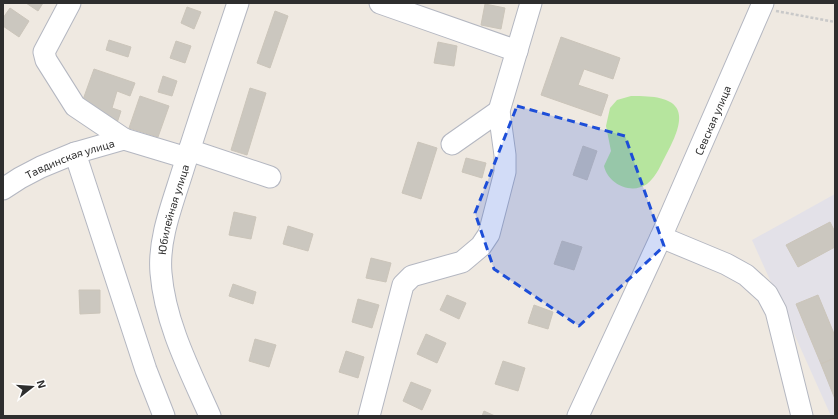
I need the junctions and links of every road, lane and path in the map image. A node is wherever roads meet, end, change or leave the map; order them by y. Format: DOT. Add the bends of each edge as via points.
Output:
graph roads {
  1 [pos="70,3"];
  2 [pos="238,3"];
  3 [pos="380,3"];
  4 [pos="531,3"];
  5 [pos="762,6"];
  6 [pos="835,22"];
  7 [pos="516,52"];
  8 [pos="499,111"];
  9 [pos="124,139"];
  10 [pos="452,144"];
  11 [pos="75,153"];
  12 [pos="188,154"];
  13 [pos="270,177"];
  14 [pos="5,186"];
  15 [pos="661,237"];
  16 [pos="164,416"];
  17 [pos="210,416"];
  18 [pos="369,416"];
  19 [pos="578,416"];
  20 [pos="802,416"];
  1 -- 9 [label="street" via="44,52 46,60 75,106"];
  2 -- 12 [label="street, Юбилейная улица"];
  3 -- 7 [label="street"];
  4 -- 7 [label="street"];
  5 -- 6 [label="path"];
  5 -- 15 [label="street, Севская улица"];
  7 -- 8 [label="street"];
  8 -- 10 [label="street"];
  8 -- 18 [label="street" via="505,172 489,234 481,246 462,262 419,273 403,285"];
  9 -- 11 [label="street, Тавдинская улица"];
  9 -- 12 [label="street, Тавдинская улица"];
  11 -- 14 [label="street, Тавдинская улица"];
  11 -- 16 [label="street" via="146,370"];
  12 -- 13 [label="street, Тавдинская улица"];
  12 -- 17 [label="street, Юбилейная улица" via="164,233 160,271 168,311"];
  15 -- 19 [label="street, Севская улица"];
  15 -- 20 [label="street" via="726,264 746,275 767,294 774,303"];
}
